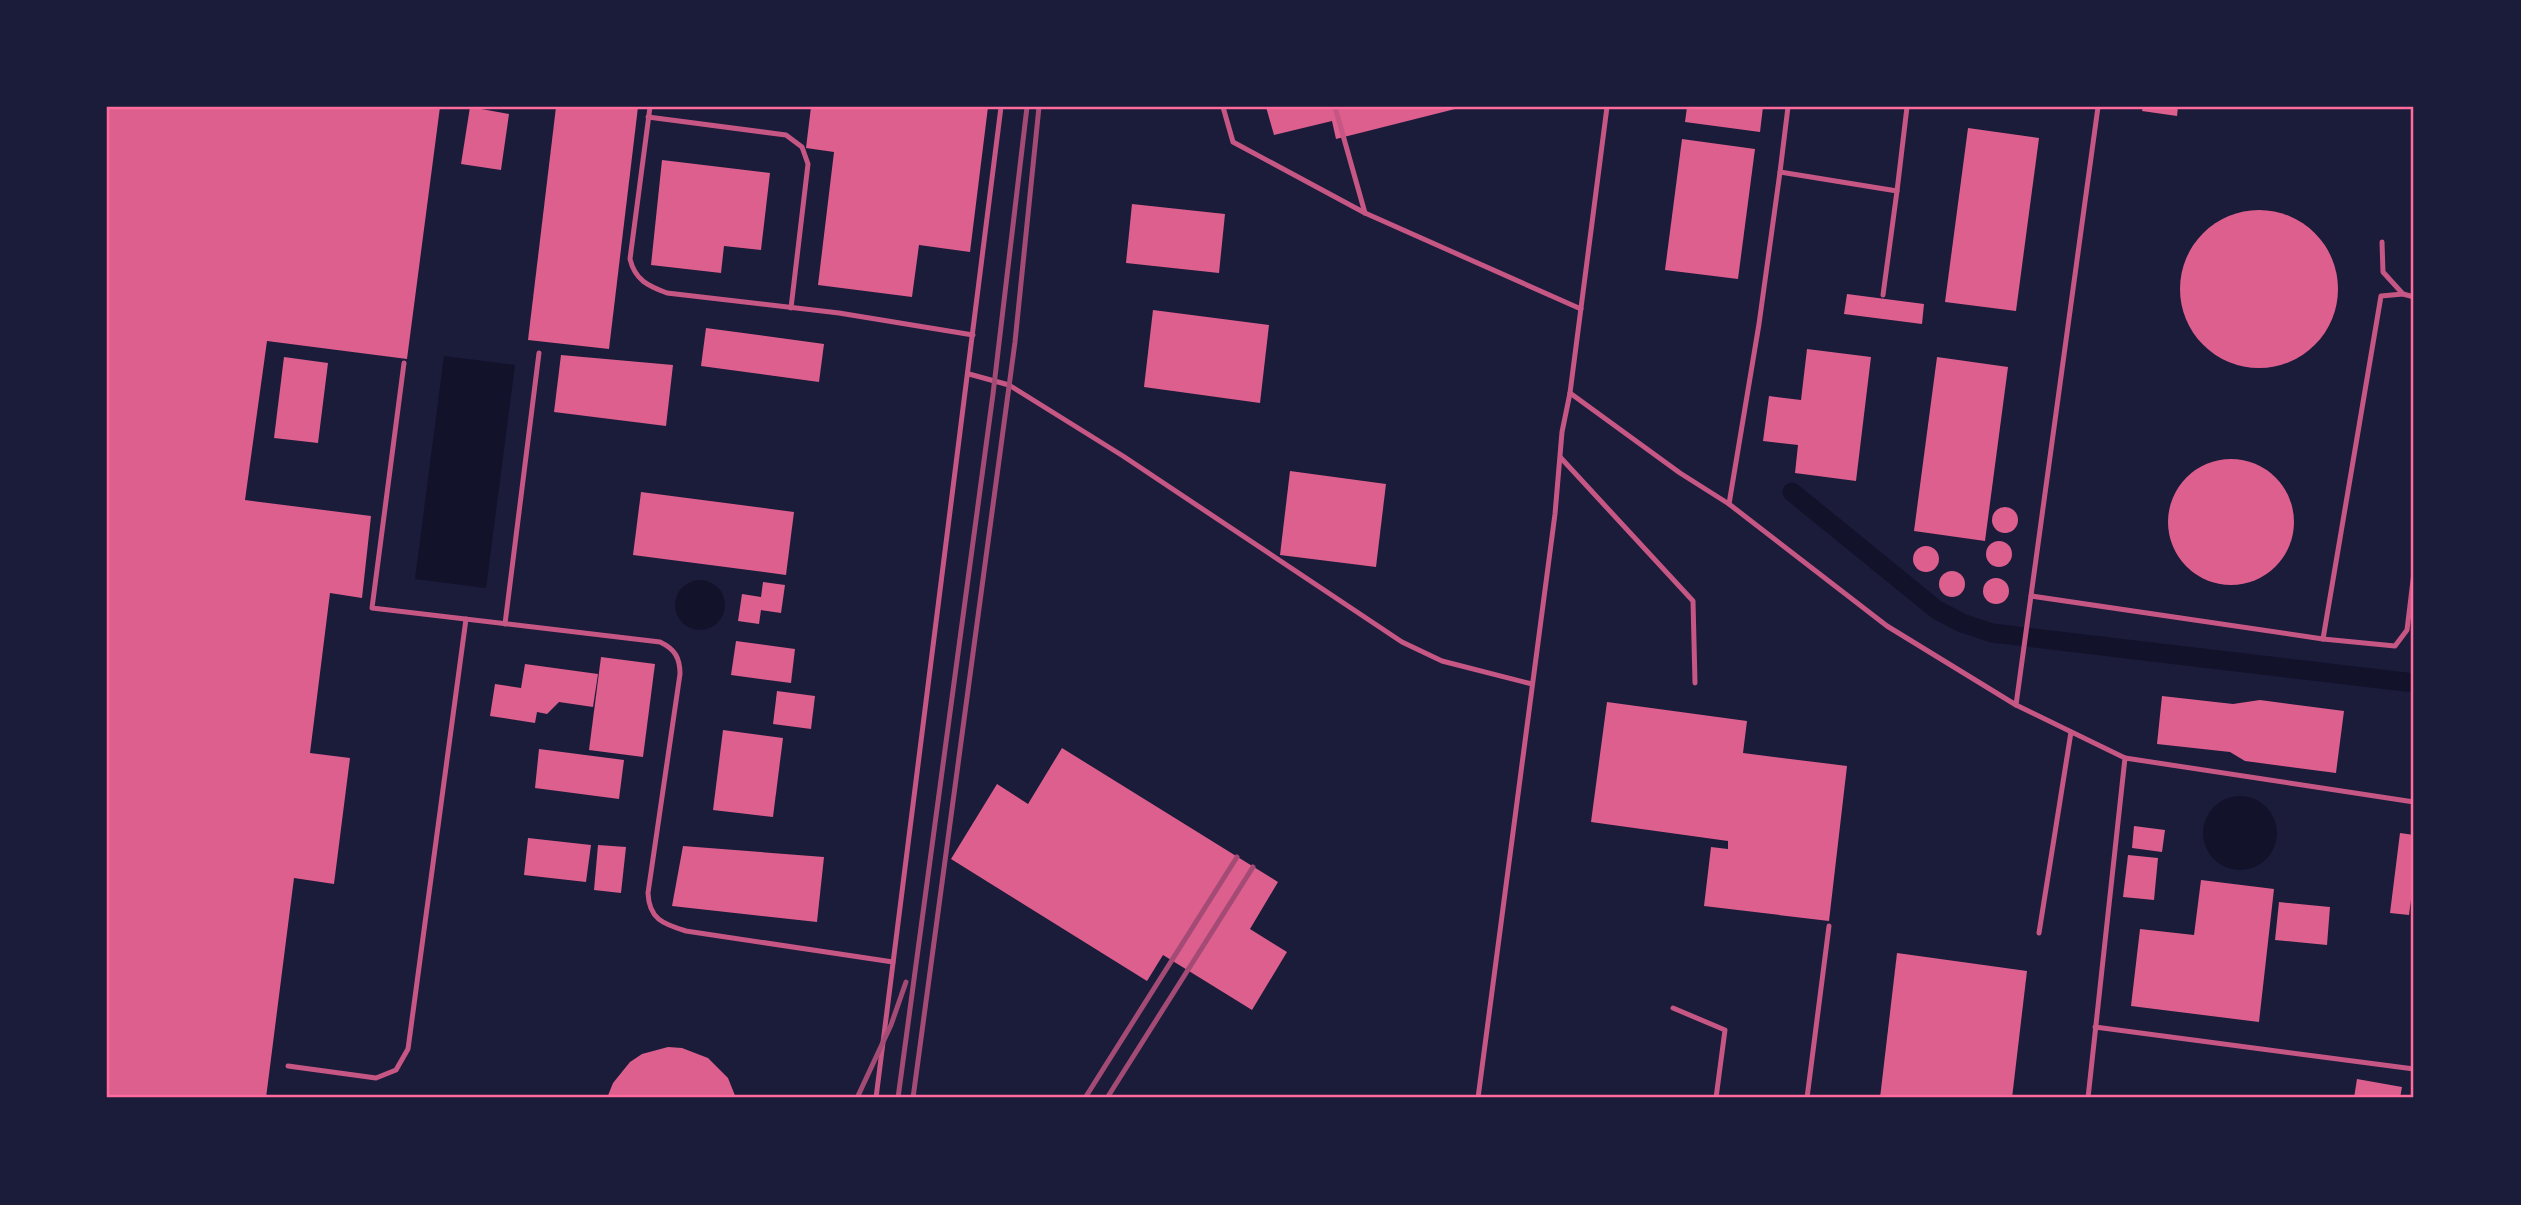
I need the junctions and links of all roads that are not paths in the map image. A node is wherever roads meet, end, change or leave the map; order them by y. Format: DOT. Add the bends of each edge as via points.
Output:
graph roads {
  1 [pos="650,107"];
  2 [pos="1001,107"];
  3 [pos="1223,107"];
  4 [pos="1335,107"];
  5 [pos="1607,107"];
  6 [pos="1788,107"];
  7 [pos="1907,107"];
  8 [pos="2098,107"];
  9 [pos="648,117"];
  10 [pos="1780,173"];
  11 [pos="1897,191"];
  12 [pos="1364,213"];
  13 [pos="2382,242"];
  14 [pos="2403,294"];
  15 [pos="1884,295"];
  16 [pos="2414,297"];
  17 [pos="791,307"];
  18 [pos="1581,309"];
  19 [pos="973,335"];
  20 [pos="539,353"];
  21 [pos="404,363"];
  22 [pos="969,374"];
  23 [pos="1570,393"];
  24 [pos="1561,458"];
  25 [pos="1729,505"];
  26 [pos="2414,572"];
  27 [pos="2031,596"];
  28 [pos="466,619"];
  29 [pos="505,624"];
  30 [pos="2323,639"];
  31 [pos="1695,682"];
  32 [pos="1532,684"];
  33 [pos="2016,705"];
  34 [pos="2071,732"];
  35 [pos="2125,758"];
  36 [pos="2414,802"];
  37 [pos="1829,926"];
  38 [pos="2039,933"];
  39 [pos="893,962"];
  40 [pos="1674,1008"];
  41 [pos="2095,1027"];
  42 [pos="288,1066"];
  43 [pos="2414,1069"];
  44 [pos="876,1098"];
  45 [pos="1478,1098"];
  46 [pos="1716,1098"];
  47 [pos="1807,1098"];
  48 [pos="2088,1098"];
  1 -- 9 [label="lane"];
  2 -- 19 [label="lane"];
  3 -- 12 [label="lane" via="1233,142"];
  4 -- 12 [label="lane"];
  5 -- 18 [label="lane"];
  6 -- 10 [label="lane"];
  7 -- 11 [label="lane"];
  8 -- 27 [label="lane"];
  9 -- 17 [label="lane" via="786,135 802,147 808,164"];
  9 -- 17 [label="lane" via="629,259 641,282 667,293"];
  10 -- 11 [label="lane"];
  10 -- 25 [label="lane"];
  11 -- 15 [label="lane"];
  12 -- 18 [label="lane"];
  13 -- 14 [label="lane" via="2383,272"];
  14 -- 16 [label="lane"];
  14 -- 30 [label="lane" via="2381,296"];
  17 -- 19 [label="lane"];
  18 -- 23 [label="lane"];
  19 -- 22 [label="lane"];
  20 -- 29 [label="lane"];
  21 -- 28 [label="lane" via="372,608"];
  22 -- 32 [label="lane" via="1009,385 1402,642 1443,661"];
  22 -- 39 [label="lane"];
  23 -- 24 [label="lane"];
  23 -- 25 [label="lane"];
  24 -- 31 [label="lane" via="1693,601"];
  24 -- 32 [label="lane"];
  25 -- 33 [label="lane" via="1887,626"];
  26 -- 30 [label="lane" via="2407,630 2395,646"];
  27 -- 30 [label="lane"];
  27 -- 33 [label="lane"];
  28 -- 29 [label="lane"];
  28 -- 42 [label="lane" via="408,1049 396,1070 376,1078"];
  29 -- 39 [label="lane" via="660,642 676,653 680,674 648,893 657,919 686,931"];
  32 -- 45 [label="lane"];
  33 -- 34 [label="lane"];
  34 -- 35 [label="lane"];
  34 -- 38 [label="lane"];
  35 -- 36 [label="lane"];
  35 -- 41 [label="lane"];
  37 -- 47 [label="lane"];
  39 -- 44 [label="lane"];
  40 -- 46 [label="lane" via="1725,1030"];
  41 -- 43 [label="lane"];
  41 -- 48 [label="lane"];
}
